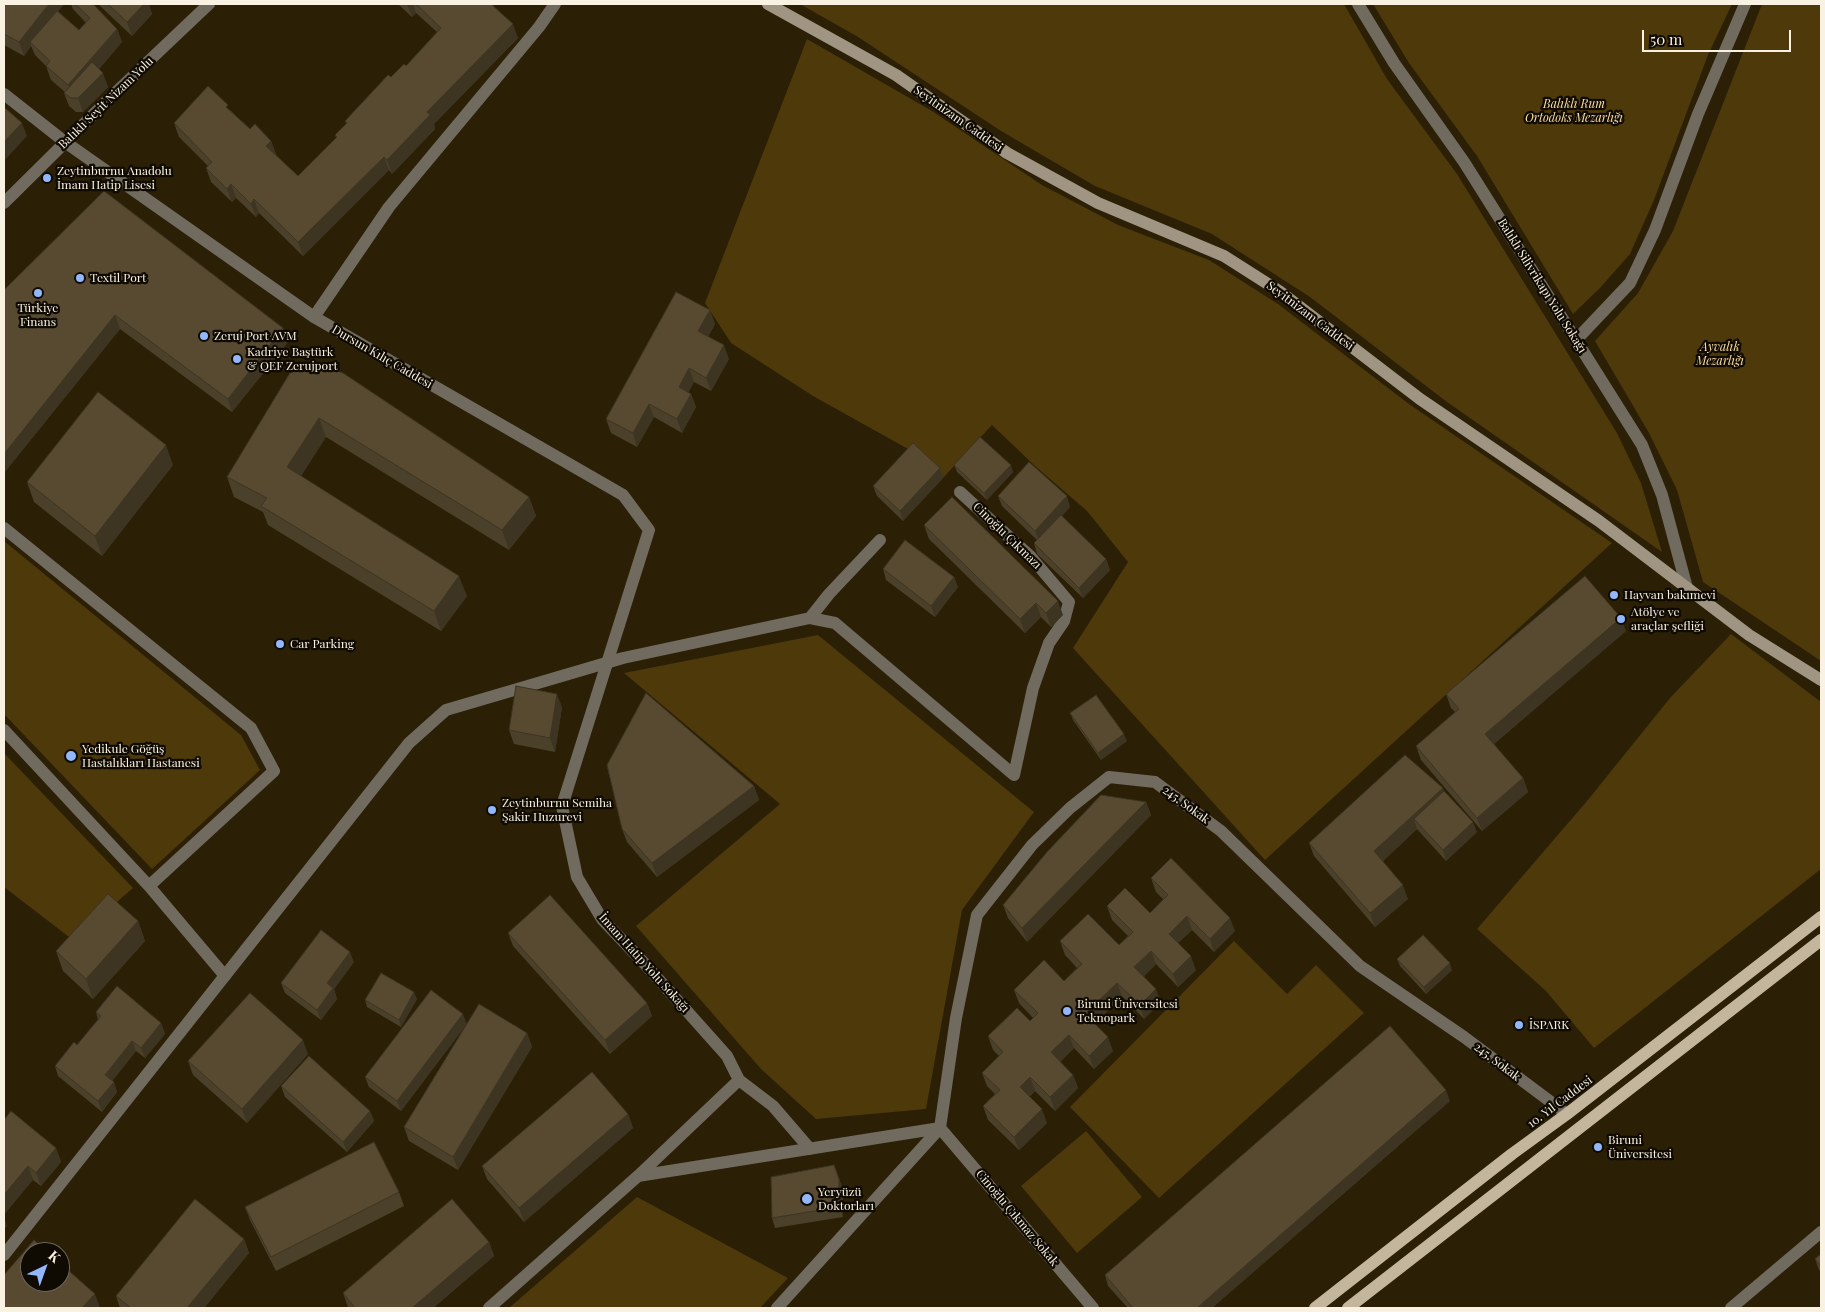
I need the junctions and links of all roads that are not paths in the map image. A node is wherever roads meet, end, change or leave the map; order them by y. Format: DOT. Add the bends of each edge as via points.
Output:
graph roads {
  1 [pos="208,4"];
  2 [pos="555,4"];
  3 [pos="768,4"];
  4 [pos="1358,4"];
  5 [pos="1745,4"];
  6 [pos="4,94"];
  7 [pos="65,142"];
  8 [pos="4,203"];
  9 [pos="314,317"];
  10 [pos="1576,340"];
  11 [pos="960,492"];
  12 [pos="4,528"];
  13 [pos="880,540"];
  14 [pos="1687,588"];
  15 [pos="810,618"];
  16 [pos="608,662"];
  17 [pos="1821,680"];
  18 [pos="4,730"];
  19 [pos="149,886"];
  20 [pos="1821,917"];
  21 [pos="1821,940"];
  22 [pos="225,976"];
  23 [pos="739,1080"];
  24 [pos="1567,1114"];
  25 [pos="940,1128"];
  26 [pos="810,1149"];
  27 [pos="638,1176"];
  28 [pos="1821,1232"];
  29 [pos="4,1255"];
  30 [pos="489,1308"];
  31 [pos="777,1308"];
  32 [pos="1093,1308"];
  33 [pos="1315,1308"];
  34 [pos="1348,1308"];
  35 [pos="1731,1308"];
  1 -- 7 [label="street, Balıklı Seyit Nizam Yolu"];
  2 -- 9 [label="street" via="389,207"];
  3 -- 14 [label="main road, Seyitnizam Caddesi" via="896,75 1006,153 1098,203 1224,256 1280,291 1420,400 1599,521"];
  4 -- 10 [label="street, Balıklı Silivrikapı Yolu Sokağı" via="1394,63 1464,162"];
  5 -- 10 [label="street" via="1698,114 1655,230 1630,283"];
  6 -- 7 [label="street, Dursun Kılıç Caddesi"];
  7 -- 8 [label="street, Balıklı Seyit Nizam Yolu"];
  7 -- 9 [label="street, Dursun Kılıç Caddesi"];
  9 -- 16 [label="street, Dursun Kılıç Caddesi" via="623,495 649,530"];
  10 -- 14 [label="street, Balıklı Silivrikapı Yolu Sokağı" via="1642,445 1662,495"];
  11 -- 15 [label="street, Cinoğlu Çıkmazı" via="1032,556 1069,602 1064,621 1049,643 1033,688 1014,775 835,623"];
  12 -- 19 [label="street" via="251,728 274,771"];
  13 -- 15 [label="street"];
  14 -- 17 [label="main road, Seyitnizam Caddesi" via="1749,635"];
  15 -- 16 [label="street"];
  16 -- 22 [label="street" via="446,710 409,743"];
  16 -- 23 [label="street, İmam Hatip Yolu Sokağı" via="562,806 577,877 602,919 727,1056"];
  18 -- 19 [label="street"];
  19 -- 22 [label="street"];
  20 -- 24 [label="main road, 10. Yıl Caddesi"];
  21 -- 34 [label="main road"];
  22 -- 29 [label="street"];
  23 -- 26 [label="street" via="773,1106"];
  23 -- 27 [label="street"];
  24 -- 25 [label="street, 245. Sokak" via="1464,1037 1360,966 1221,831 1199,814 1155,782 1108,777 1070,808 1032,846 977,915 956,1018"];
  24 -- 33 [label="main road, 10. Yıl Caddesi"];
  25 -- 26 [label="street"];
  25 -- 31 [label="street"];
  25 -- 32 [label="street, Cinoğlu Çıkmaz Sokak"];
  26 -- 27 [label="street"];
  27 -- 30 [label="street"];
  28 -- 35 [label="street"];
}
